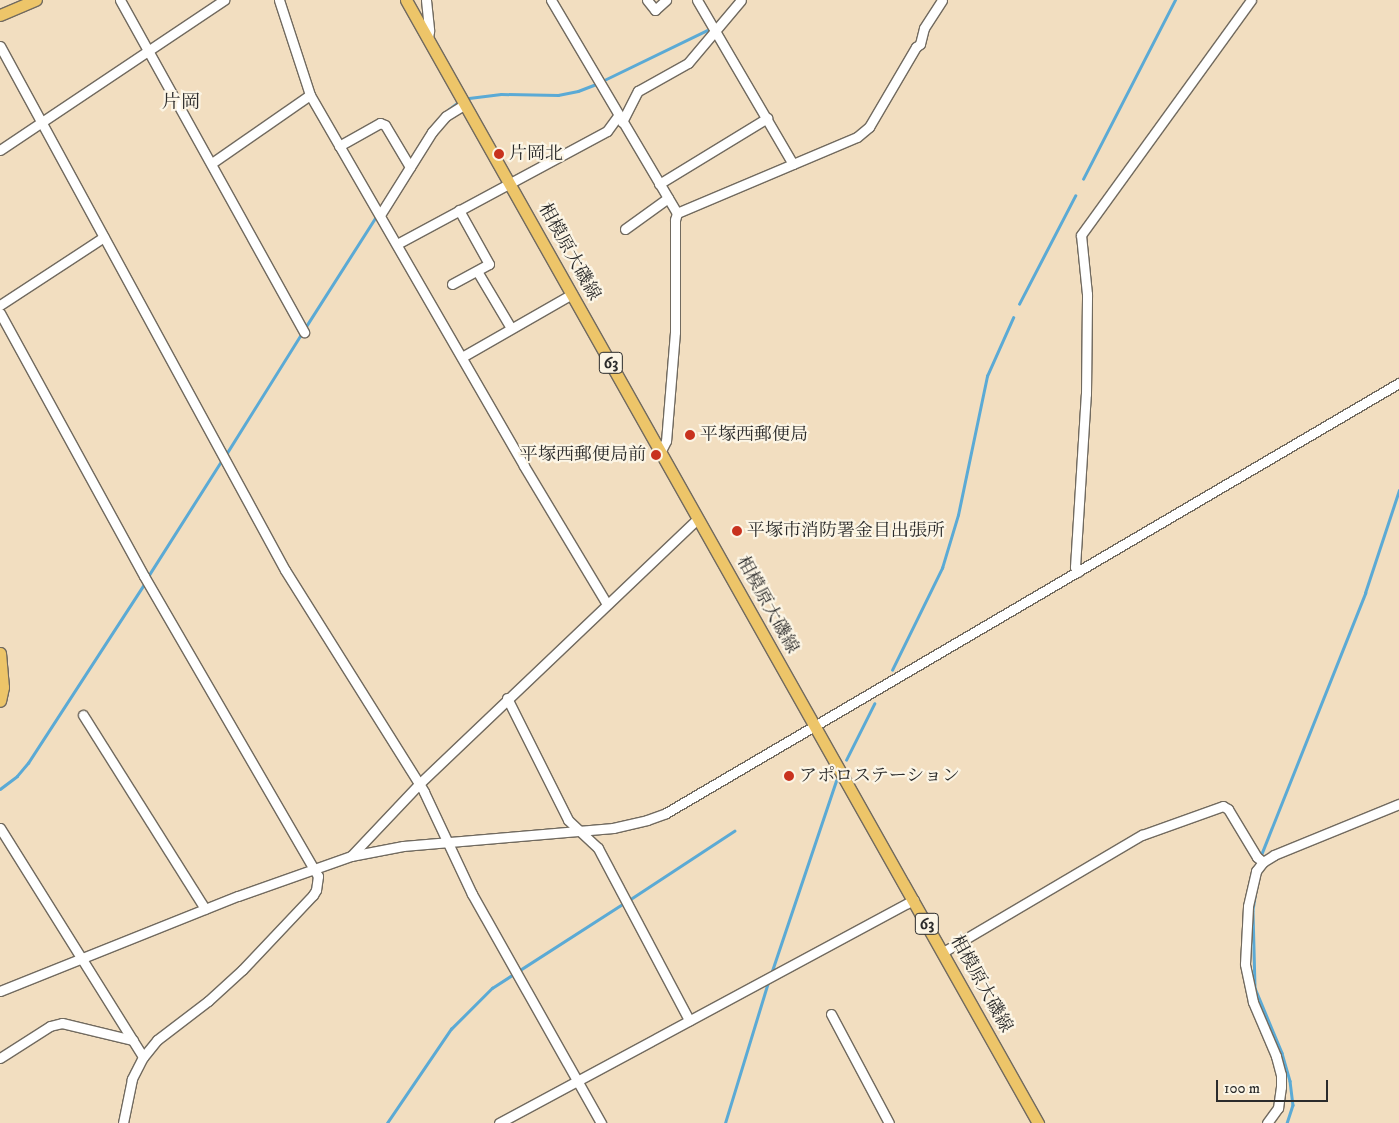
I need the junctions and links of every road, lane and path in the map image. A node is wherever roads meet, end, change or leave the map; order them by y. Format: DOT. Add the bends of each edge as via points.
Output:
graph roads {
  1 [pos="36,0"];
  2 [pos="120,0"];
  3 [pos="224,0"];
  4 [pos="279,0"];
  5 [pos="406,0"];
  6 [pos="426,0"];
  7 [pos="552,0"];
  8 [pos="646,0"];
  9 [pos="666,0"];
  10 [pos="697,0"];
  11 [pos="741,0"];
  12 [pos="942,0"];
  13 [pos="1251,0"];
  14 [pos="0,15"];
  15 [pos="715,30"];
  16 [pos="428,38"];
  17 [pos="0,46"];
  18 [pos="149,50"];
  19 [pos="310,95"];
  20 [pos="465,104"];
  21 [pos="767,118"];
  22 [pos="620,119"];
  23 [pos="41,123"];
  24 [pos="339,146"];
  25 [pos="0,150"];
  26 [pos="212,163"];
  27 [pos="794,164"];
  28 [pos="408,165"];
  29 [pos="510,183"];
  30 [pos="659,184"];
  31 [pos="668,198"];
  32 [pos="459,210"];
  33 [pos="377,212"];
  34 [pos="677,213"];
  35 [pos="625,229"];
  36 [pos="104,237"];
  37 [pos="397,244"];
  38 [pos="476,271"];
  39 [pos="452,284"];
  40 [pos="572,294"];
  41 [pos="0,305"];
  42 [pos="0,313"];
  43 [pos="511,328"];
  44 [pos="303,330"];
  45 [pos="462,356"];
  46 [pos="1399,383"];
  47 [pos="661,451"];
  48 [pos="698,518"];
  49 [pos="1078,572"];
  50 [pos="607,604"];
  51 [pos="0,653"];
  52 [pos="507,698"];
  53 [pos="0,701"];
  54 [pos="83,716"];
  55 [pos="816,726"];
  56 [pos="419,784"];
  57 [pos="1399,804"];
  58 [pos="0,828"];
  59 [pos="580,831"];
  60 [pos="448,843"];
  61 [pos="350,856"];
  62 [pos="1263,862"];
  63 [pos="314,868"];
  64 [pos="914,900"];
  65 [pos="204,909"];
  66 [pos="943,952"];
  67 [pos="82,958"];
  68 [pos="0,991"];
  69 [pos="831,1014"];
  70 [pos="689,1020"];
  71 [pos="134,1040"];
  72 [pos="143,1057"];
  73 [pos="0,1058"];
  74 [pos="577,1081"];
  75 [pos="123,1123"];
  76 [pos="499,1123"];
  77 [pos="601,1123"];
  78 [pos="889,1123"];
  79 [pos="1038,1123"];
  80 [pos="1267,1123"];
  1 -- 14 [label="main road"];
  2 -- 18 [label="street"];
  3 -- 18 [label="street"];
  4 -- 19 [label="street"];
  5 -- 16 [label="main road, 相模原大磯線 / 63"];
  6 -- 16 [label="street"];
  7 -- 22 [label="street"];
  8 -- 9 [label="street" via="655,10"];
  10 -- 15 [label="street"];
  11 -- 15 [label="street"];
  12 -- 27 [label="street" via="924,28 920,44 869,127 857,137"];
  13 -- 49 [label="street" via="1081,235 1087,294 1086,384 1075,568"];
  15 -- 21 [label="street"];
  15 -- 22 [label="street" via="688,63 638,91"];
  16 -- 20 [label="main road, 相模原大磯線 / 63"];
  17 -- 23 [label="street"];
  18 -- 23 [label="street"];
  18 -- 26 [label="street"];
  19 -- 24 [label="street"];
  19 -- 26 [label="street"];
  20 -- 28 [label="street" via="446,116"];
  20 -- 29 [label="main road, 相模原大磯線 / 63"];
  21 -- 27 [label="street"];
  21 -- 30 [label="street"];
  22 -- 29 [label="street" via="607,130"];
  22 -- 30 [label="street"];
  23 -- 25 [label="street"];
  23 -- 36 [label="street"];
  24 -- 28 [label="street" via="380,123 385,125"];
  24 -- 33 [label="street"];
  26 -- 44 [label="street"];
  27 -- 34 [label="street"];
  28 -- 33 [label="street"];
  29 -- 32 [label="street"];
  29 -- 40 [label="main road, 相模原大磯線 / 63"];
  30 -- 31 [label="street"];
  31 -- 34 [label="street"];
  31 -- 35 [label="street"];
  32 -- 37 [label="street"];
  32 -- 38 [label="street" via="488,264"];
  33 -- 37 [label="street"];
  34 -- 47 [label="street" via="675,332 666,441"];
  36 -- 41 [label="street"];
  36 -- 56 [label="street" via="286,570"];
  37 -- 45 [label="street"];
  38 -- 39 [label="street"];
  38 -- 43 [label="street"];
  40 -- 43 [label="street"];
  40 -- 47 [label="main road, 相模原大磯線 / 63"];
  42 -- 63 [label="street" via="144,576"];
  43 -- 45 [label="street"];
  45 -- 50 [label="street"];
  46 -- 49 [label="street"];
  47 -- 48 [label="main road, 相模原大磯線 / 63"];
  48 -- 50 [label="street"];
  48 -- 55 [label="main road, 相模原大磯線 / 63"];
  49 -- 55 [label="street"];
  50 -- 52 [label="street"];
  51 -- 53 [label="main road" via="3,687"];
  52 -- 56 [label="street"];
  52 -- 59 [label="street" via="568,820"];
  54 -- 65 [label="street"];
  55 -- 59 [label="street" via="666,813 613,828"];
  55 -- 64 [label="main road, 相模原大磯線 / 63"];
  56 -- 60 [label="street"];
  56 -- 61 [label="street"];
  57 -- 62 [label="street"];
  58 -- 67 [label="street"];
  59 -- 60 [label="street"];
  59 -- 70 [label="street" via="598,848"];
  60 -- 61 [label="street" via="403,846"];
  60 -- 74 [label="street" via="472,894"];
  61 -- 63 [label="street"];
  62 -- 66 [label="street" via="1223,806 1142,835"];
  62 -- 80 [label="street" via="1252,882 1244,964 1253,1002 1281,1075 1278,1108"];
  63 -- 65 [label="street"];
  63 -- 72 [label="street" via="318,876 313,895 242,970 157,1040"];
  64 -- 66 [label="main road, 相模原大磯線 / 63"];
  64 -- 70 [label="street"];
  65 -- 67 [label="street"];
  66 -- 79 [label="main road, 相模原大磯線 / 63"];
  67 -- 68 [label="street"];
  67 -- 71 [label="street"];
  69 -- 78 [label="street"];
  70 -- 74 [label="street"];
  71 -- 72 [label="street"];
  71 -- 73 [label="street" via="62,1023 50,1026"];
  72 -- 75 [label="street" via="132,1079"];
  74 -- 76 [label="street"];
  74 -- 77 [label="street"];
}
